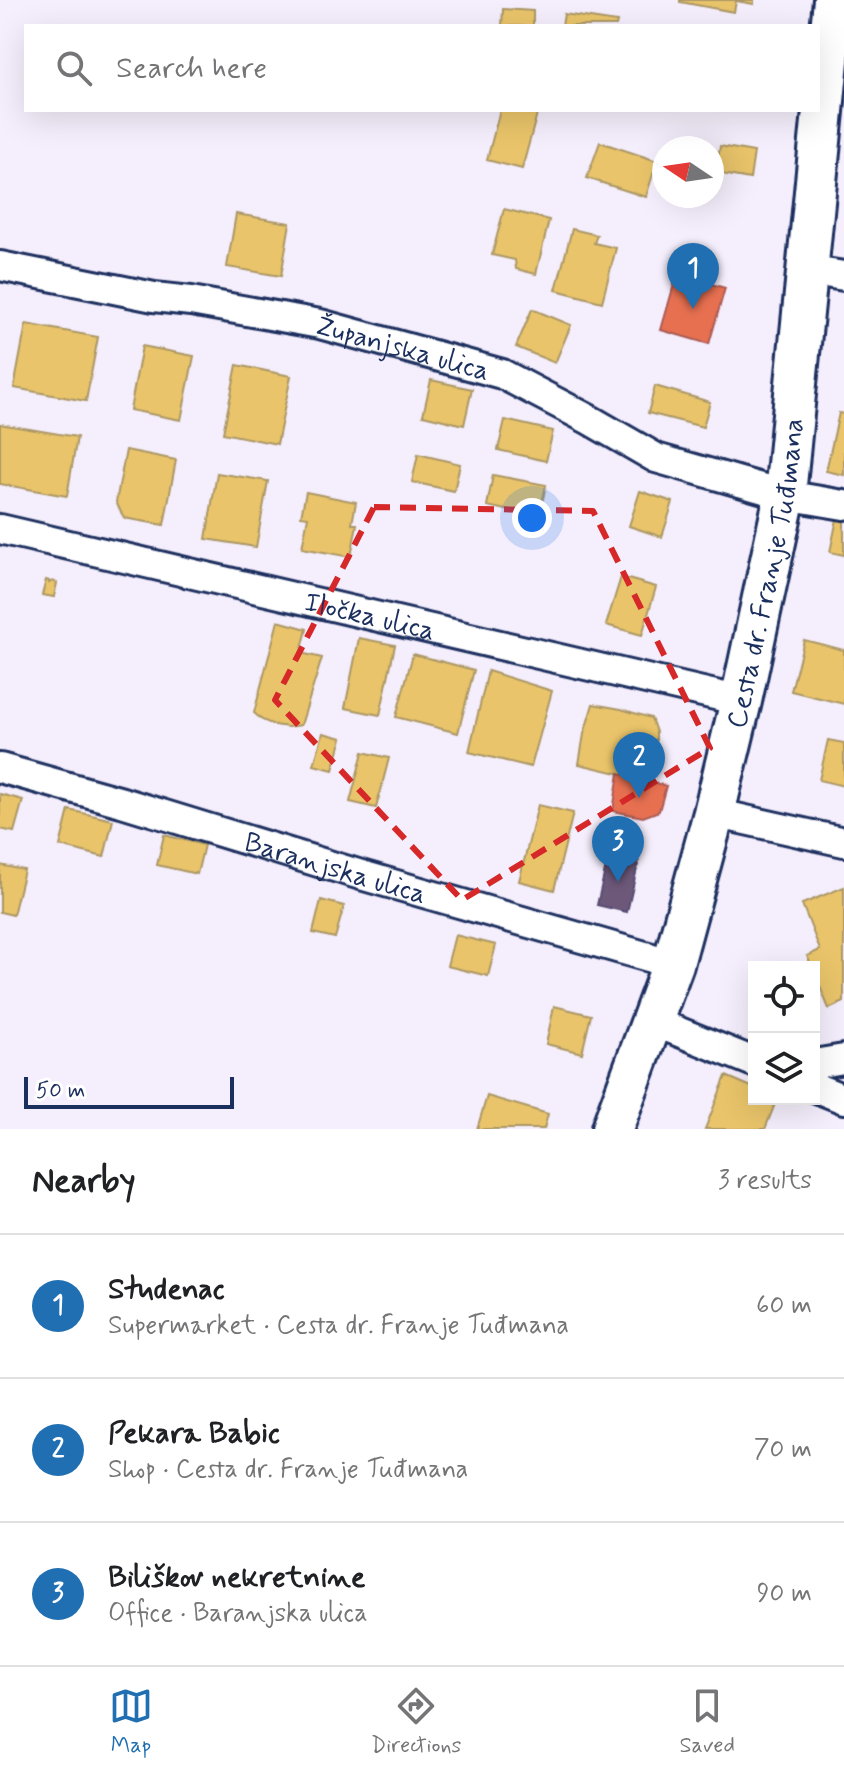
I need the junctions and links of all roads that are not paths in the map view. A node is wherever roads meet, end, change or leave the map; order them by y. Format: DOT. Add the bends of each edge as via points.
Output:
graph roads {
  1 [pos="836,25"];
  2 [pos="0,266"];
  3 [pos="825,273"];
  4 [pos="785,495"];
  5 [pos="844,505"];
  6 [pos="0,529"];
  7 [pos="741,701"];
  8 [pos="0,768"];
  9 [pos="714,813"];
  10 [pos="844,842"];
  11 [pos="673,964"];
  12 [pos="652,1021"];
  13 [pos="844,1059"];
  14 [pos="748,1060"];
  15 [pos="820,1063"];
  16 [pos="820,1089"];
  17 [pos="844,1099"];
  18 [pos="612,1129"];
  1 -- 3 [label="main road, Cesta dr. Franje Tuđmana"];
  2 -- 4 [label="street, Županjska ulica" via="320,324 502,374 656,458"];
  3 -- 4 [label="main road, Cesta dr. Franje Tuđmana"];
  4 -- 5 [label="street, Županjska ulica"];
  4 -- 7 [label="main road, Cesta dr. Franje Tuđmana"];
  6 -- 7 [label="street, Iločka ulica"];
  7 -- 9 [label="main road, Cesta dr. Franje Tuđmana"];
  8 -- 11 [label="street, Baranjska ulica"];
  9 -- 10 [label="street"];
  9 -- 11 [label="main road, Cesta dr. Franje Tuđmana"];
  11 -- 12 [label="main road, Cesta dr. Franje Tuđmana"];
  12 -- 14 [label="street"];
  12 -- 18 [label="main road, Cesta dr. Franje Tuđmana"];
  13 -- 15 [label="street"];
  16 -- 17 [label="street"];
}
